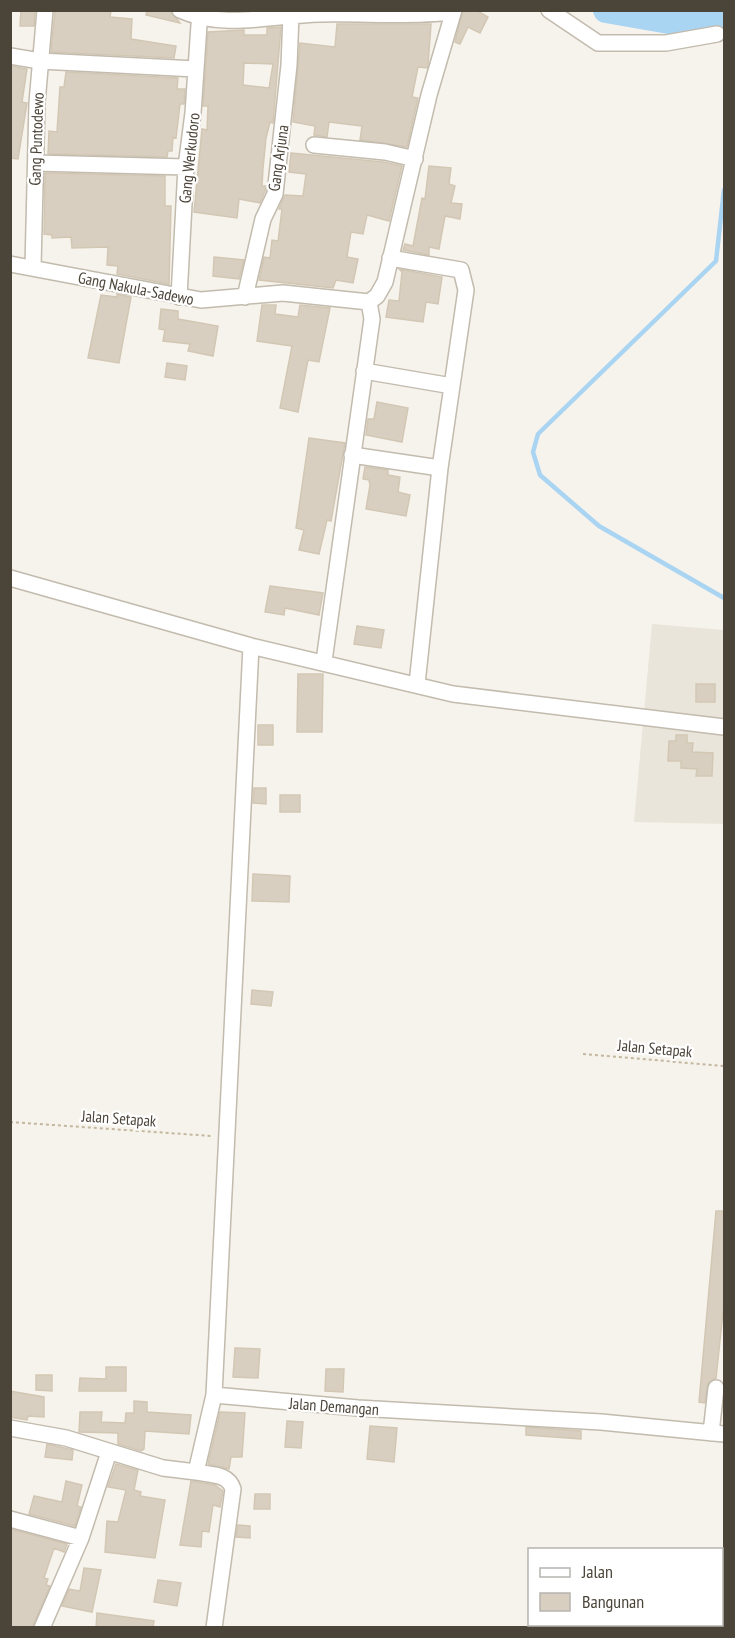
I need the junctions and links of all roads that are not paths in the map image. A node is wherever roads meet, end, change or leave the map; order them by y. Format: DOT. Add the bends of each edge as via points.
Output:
graph roads {
  1 [pos="45,10"];
  2 [pos="180,10"];
  3 [pos="549,10"];
  4 [pos="454,11"];
  5 [pos="200,15"];
  6 [pos="291,15"];
  7 [pos="717,34"];
  8 [pos="10,56"];
  9 [pos="40,61"];
  10 [pos="196,69"];
  11 [pos="314,145"];
  12 [pos="416,159"];
  13 [pos="36,163"];
  14 [pos="186,166"];
  15 [pos="390,258"];
  16 [pos="10,264"];
  17 [pos="33,267"];
  18 [pos="179,297"];
  19 [pos="245,297"];
  20 [pos="369,302"];
  21 [pos="364,371"];
  22 [pos="452,386"];
  23 [pos="352,455"];
  24 [pos="440,468"];
  25 [pos="10,578"];
  26 [pos="251,646"];
  27 [pos="324,662"];
  28 [pos="417,684"];
  29 [pos="724,728"];
  30 [pos="716,1389"];
  31 [pos="213,1395"];
  32 [pos="10,1428"];
  33 [pos="718,1433"];
  34 [pos="109,1452"];
  35 [pos="196,1472"];
  36 [pos="10,1519"];
  37 [pos="81,1538"];
  38 [pos="42,1628"];
  39 [pos="214,1628"];
  1 -- 9 [label="street, Gang Puntodewo"];
  2 -- 5 [label="street"];
  3 -- 7 [label="street" via="598,43 666,43"];
  4 -- 6 [label="street" via="425,15"];
  4 -- 12 [label="street" via="429,95"];
  5 -- 6 [label="street" via="243,21"];
  5 -- 10 [label="street, Gang Werkudoro"];
  6 -- 19 [label="street, Gang Arjuna" via="275,194 264,219"];
  8 -- 9 [label="street"];
  9 -- 10 [label="street"];
  9 -- 13 [label="street, Gang Puntodewo"];
  10 -- 14 [label="street, Gang Werkudoro"];
  11 -- 12 [label="street"];
  12 -- 15 [label="street"];
  13 -- 14 [label="street"];
  13 -- 17 [label="street, Gang Puntodewo"];
  14 -- 18 [label="street, Gang Werkudoro"];
  15 -- 20 [label="street" via="381,289"];
  15 -- 22 [label="street" via="461,270 466,290"];
  16 -- 17 [label="street, Gang Nakula-Sadewo"];
  17 -- 18 [label="street, Gang Nakula-Sadewo"];
  18 -- 19 [label="street, Gang Nakula-Sadewo"];
  19 -- 20 [label="street, Gang Nakula-Sadewo" via="283,293"];
  20 -- 21 [label="street" via="372,319"];
  21 -- 22 [label="street"];
  21 -- 23 [label="street"];
  22 -- 24 [label="street"];
  23 -- 24 [label="street"];
  23 -- 27 [label="street"];
  24 -- 28 [label="street"];
  25 -- 26 [label="street"];
  26 -- 27 [label="street"];
  26 -- 31 [label="street"];
  27 -- 28 [label="street"];
  28 -- 29 [label="street" via="453,694"];
  30 -- 33 [label="street"];
  31 -- 33 [label="street, Jalan Demangan"];
  31 -- 35 [label="street"];
  32 -- 34 [label="street" via="66,1438"];
  34 -- 35 [label="street" via="163,1468"];
  34 -- 37 [label="street"];
  35 -- 39 [label="street" via="225,1478 233,1489"];
  36 -- 37 [label="street"];
  37 -- 38 [label="street"];
}
